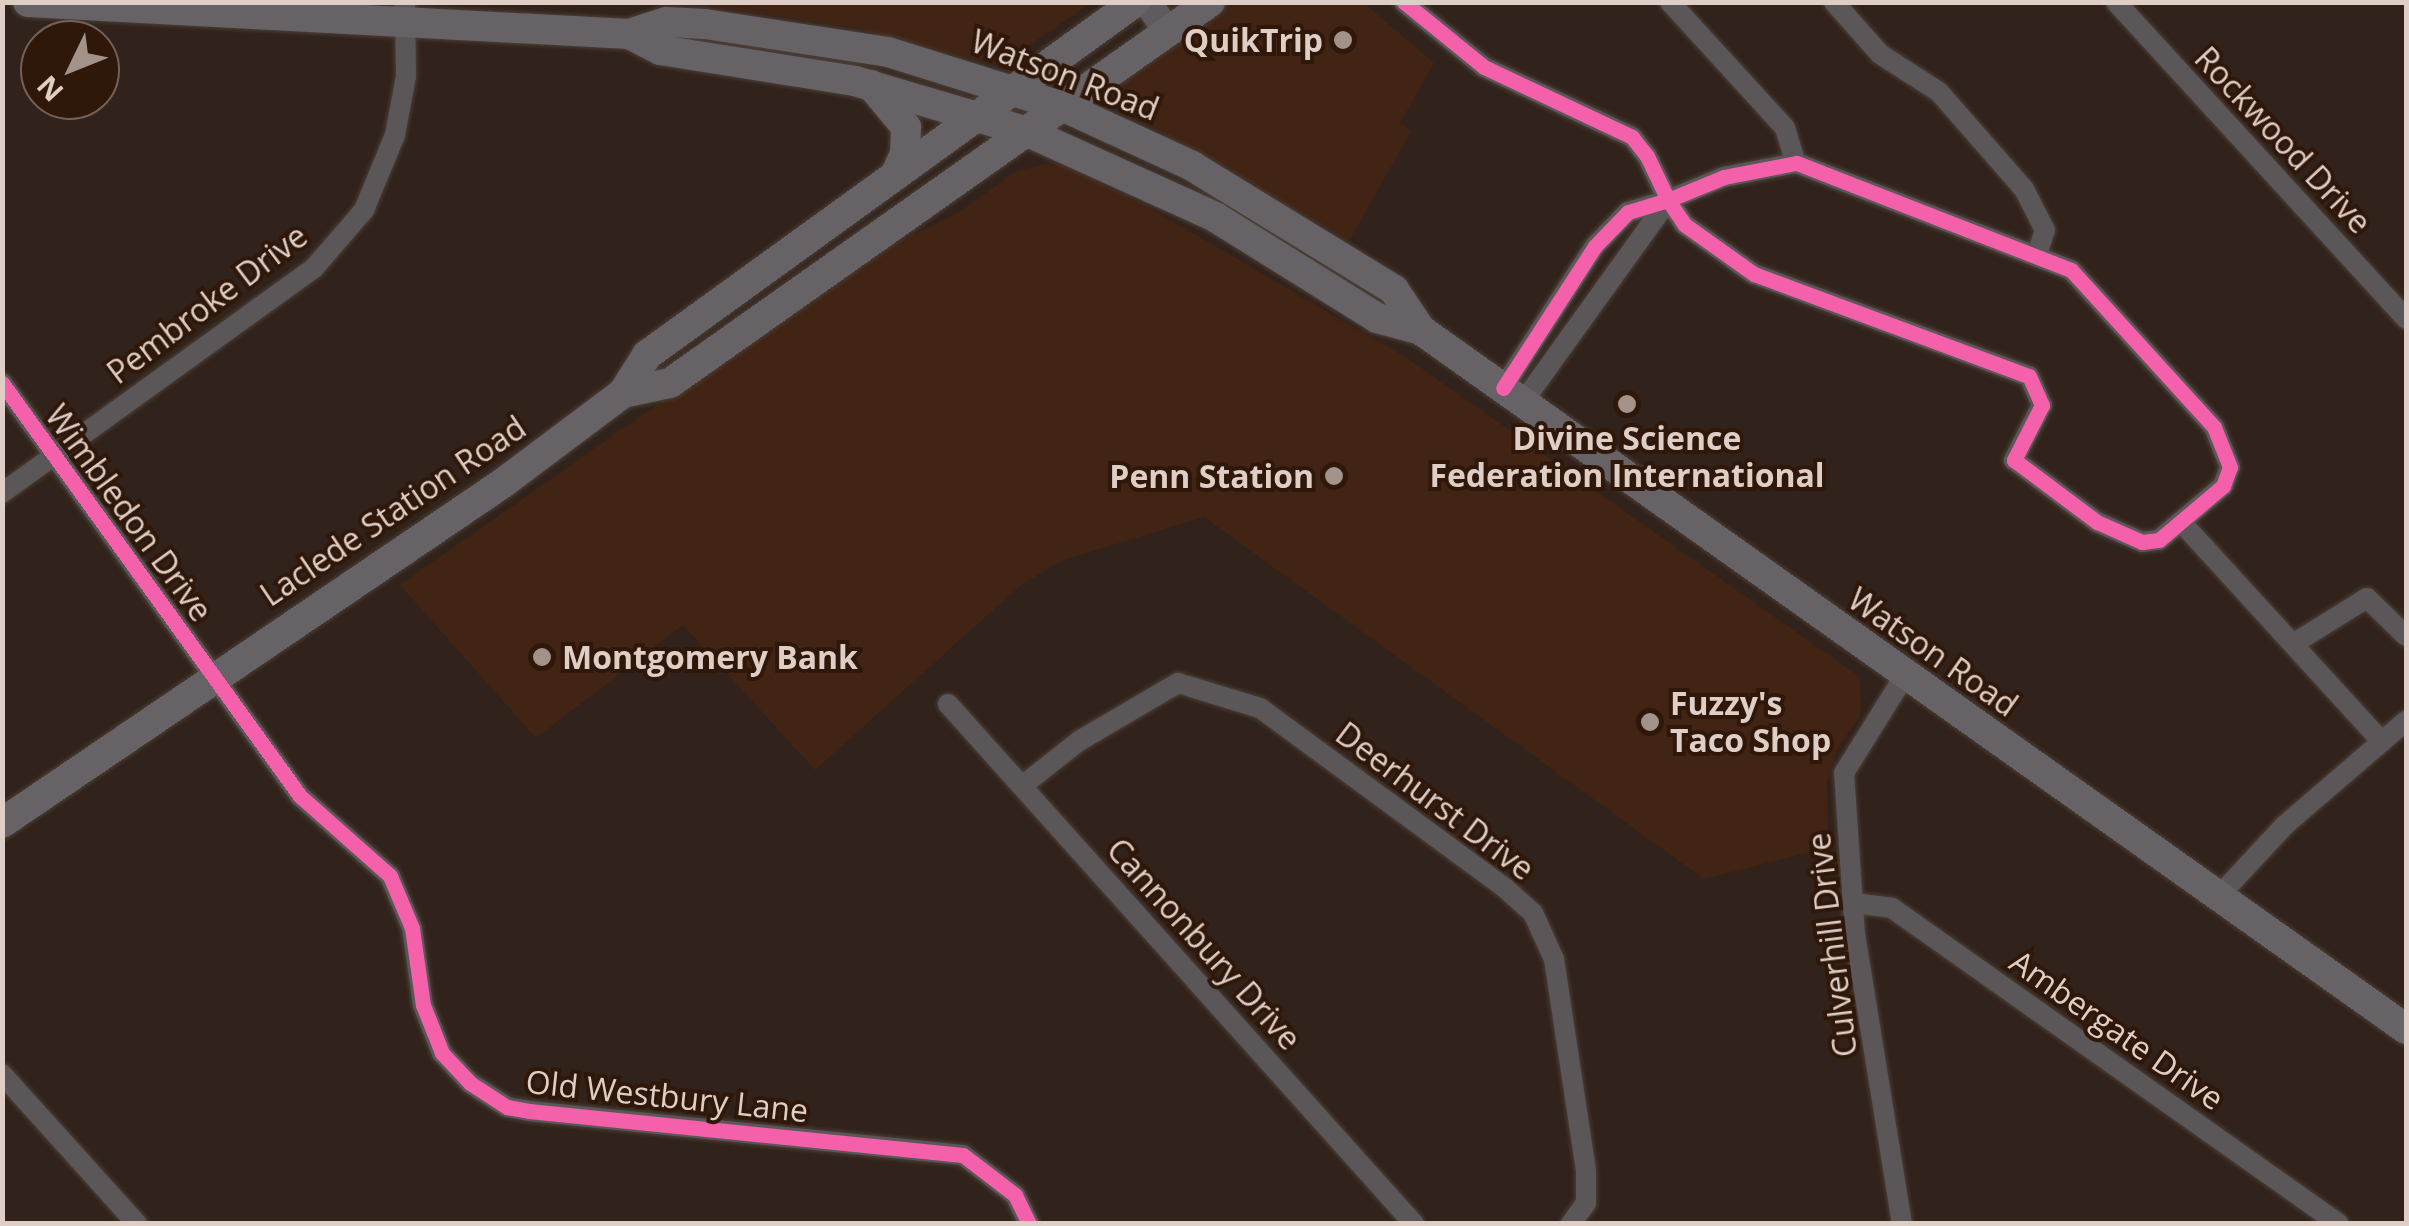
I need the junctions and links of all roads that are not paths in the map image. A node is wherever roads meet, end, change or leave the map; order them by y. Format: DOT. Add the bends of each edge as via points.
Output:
graph roads {
  1 [pos="28,2"];
  2 [pos="1135,2"];
  3 [pos="1146,2"];
  4 [pos="1210,2"];
  5 [pos="1404,2"];
  6 [pos="1670,2"];
  7 [pos="1834,2"];
  8 [pos="2116,2"];
  9 [pos="133,5"];
  10 [pos="677,12"];
  11 [pos="405,13"];
  12 [pos="1168,32"];
  13 [pos="629,34"];
  14 [pos="871,85"];
  15 [pos="1014,89"];
  16 [pos="1064,107"];
  17 [pos="978,115"];
  18 [pos="1028,132"];
  19 [pos="1796,163"];
  20 [pos="895,174"];
  21 [pos="1668,200"];
  22 [pos="2038,252"];
  23 [pos="2406,319"];
  24 [pos="1421,330"];
  25 [pos="2,383"];
  26 [pos="623,393"];
  27 [pos="1513,395"];
  28 [pos="54,456"];
  29 [pos="2,492"];
  30 [pos="2184,524"];
  31 [pos="2406,636"];
  32 [pos="2293,644"];
  33 [pos="1904,674"];
  34 [pos="212,675"];
  35 [pos="948,704"];
  36 [pos="2406,721"];
  37 [pos="2382,742"];
  38 [pos="1022,786"];
  39 [pos="2,822"];
  40 [pos="2218,897"];
  41 [pos="1853,902"];
  42 [pos="2406,1029"];
  43 [pos="2,1074"];
  44 [pos="137,1224"];
  45 [pos="1030,1224"];
  46 [pos="1414,1224"];
  47 [pos="1571,1224"];
  48 [pos="1902,1224"];
  49 [pos="2338,1224"];
  1 -- 9 [label="main road, Watson Road"];
  2 -- 15 [label="main road, Laclede Station Road"];
  3 -- 12 [label="street"];
  4 -- 12 [label="main road, Laclede Station Road"];
  5 -- 21 [label="street" via="1484,67 1632,136"];
  6 -- 19 [label="street" via="1785,128"];
  7 -- 22 [label="street" via="1880,54 1940,92 2024,188 2046,230"];
  8 -- 23 [label="street, Rockwood Drive"];
  9 -- 11 [label="main road, Watson Road"];
  10 -- 13 [label="main road, Watson Road"];
  10 -- 15 [label="main road, Watson Road" via="842,42"];
  11 -- 13 [label="main road, Watson Road"];
  11 -- 28 [label="street, Pembroke Drive" via="406,76 395,134 364,210 314,268"];
  12 -- 16 [label="main road, Laclede Station Road"];
  13 -- 14 [label="main road, Watson Road" via="660,50"];
  14 -- 17 [label="main road, Watson Road"];
  14 -- 20 [label="main road" via="906,126 905,154"];
  15 -- 16 [label="main road, Watson Road"];
  15 -- 17 [label="main road, Laclede Station Road"];
  16 -- 18 [label="main road, Laclede Station Road"];
  16 -- 24 [label="main road, Watson Road" via="1179,159 1309,232 1394,290"];
  17 -- 18 [label="main road, Watson Road"];
  17 -- 20 [label="main road, Laclede Station Road"];
  18 -- 24 [label="main road, Watson Road" via="1216,217 1377,318"];
  18 -- 26 [label="main road, Laclede Station Road" via="670,383"];
  19 -- 21 [label="street" via="1724,178"];
  19 -- 22 [label="street"];
  20 -- 26 [label="main road, Laclede Station Road" via="647,355"];
  21 -- 27 [label="street"];
  21 -- 27 [label="street" via="1628,212 1595,246"];
  21 -- 30 [label="street" via="1696,236 1754,274 2030,376 2042,404 2014,460 2084,513 2142,542"];
  22 -- 30 [label="street" via="2071,270 2214,426 2230,467 2222,486"];
  24 -- 27 [label="main road, Watson Road"];
  25 -- 28 [label="street, Wimbledon Drive"];
  26 -- 34 [label="main road, Laclede Station Road" via="503,483"];
  27 -- 33 [label="main road, Watson Road"];
  28 -- 29 [label="street, Pembroke Drive"];
  28 -- 34 [label="street, Wimbledon Drive"];
  30 -- 32 [label="street"];
  31 -- 32 [label="street" via="2367,598"];
  32 -- 37 [label="street"];
  33 -- 40 [label="main road, Watson Road"];
  33 -- 41 [label="street, Culverhill Drive" via="1844,774"];
  34 -- 39 [label="main road, Laclede Station Road"];
  34 -- 45 [label="street, Old Westbury Lane" via="300,796 390,876 412,928 424,1006 442,1054 470,1083 508,1107 530,1111 963,1155 990,1170"];
  35 -- 38 [label="street, Cannonbury Drive"];
  36 -- 37 [label="street"];
  37 -- 40 [label="street" via="2285,824"];
  38 -- 46 [label="street, Cannonbury Drive"];
  38 -- 47 [label="street, Deerhurst Drive" via="1078,741 1178,683 1260,708 1505,888 1533,914 1554,959 1586,1171 1586,1203"];
  40 -- 42 [label="main road, Watson Road"];
  41 -- 48 [label="street, Culverhill Drive"];
  41 -- 49 [label="street, Ambergate Drive" via="1892,908"];
  43 -- 44 [label="street"];
}
